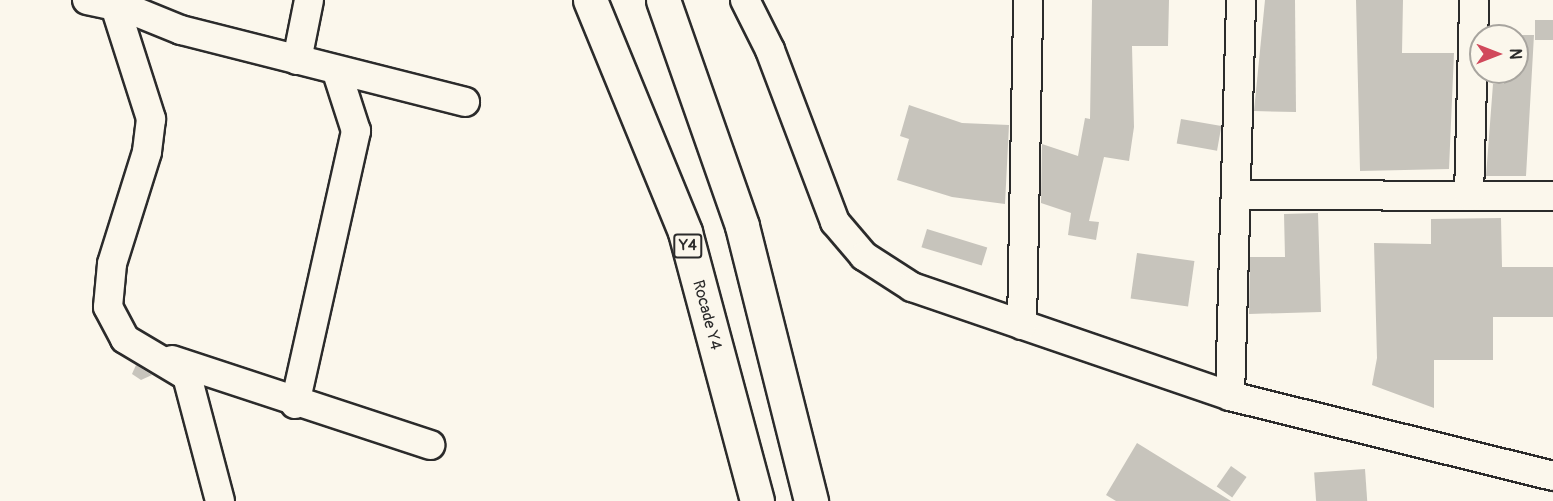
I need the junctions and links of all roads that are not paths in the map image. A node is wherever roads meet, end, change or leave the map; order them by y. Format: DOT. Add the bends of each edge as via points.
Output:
graph roads {
  1 [pos="87,0"];
  2 [pos="309,0"];
  3 [pos="590,0"];
  4 [pos="663,0"];
  5 [pos="745,0"];
  6 [pos="1028,0"];
  7 [pos="1241,0"];
  8 [pos="1474,0"];
  9 [pos="111,3"];
  10 [pos="297,60"];
  11 [pos="337,72"];
  12 [pos="465,102"];
  13 [pos="1237,195"];
  14 [pos="1469,195"];
  15 [pos="1553,196"];
  16 [pos="1022,326"];
  17 [pos="153,353"];
  18 [pos="1230,396"];
  19 [pos="295,404"];
  20 [pos="430,445"];
  21 [pos="1553,476"];
  22 [pos="220,501"];
  23 [pos="757,501"];
  24 [pos="811,501"];
  1 -- 9 [label="street"];
  2 -- 10 [label="street"];
  3 -- 23 [label="highway, Rocade Y4 / Y4" via="685,232"];
  4 -- 24 [label="highway" via="742,225"];
  5 -- 16 [label="street" via="770,50 835,222 847,240 912,287"];
  6 -- 16 [label="street"];
  7 -- 13 [label="street"];
  8 -- 14 [label="street"];
  9 -- 10 [label="street"];
  9 -- 17 [label="street" via="151,119 147,152 112,264 108,307 125,339"];
  10 -- 11 [label="street"];
  11 -- 12 [label="street"];
  11 -- 19 [label="street" via="356,131"];
  13 -- 14 [label="street"];
  13 -- 18 [label="street"];
  14 -- 15 [label="street"];
  16 -- 18 [label="street"];
  17 -- 19 [label="street"];
  17 -- 22 [label="street" via="187,376"];
  18 -- 21 [label="street"];
  19 -- 20 [label="street"];
}
